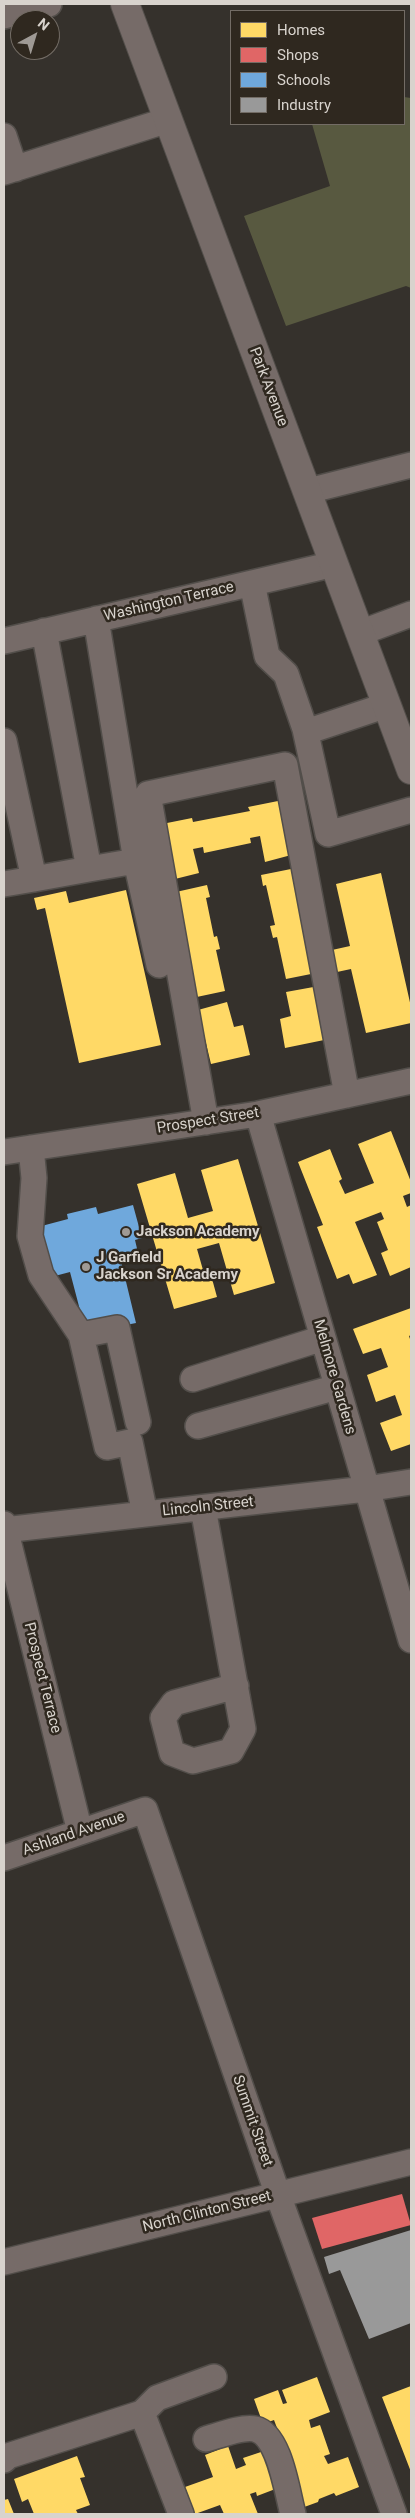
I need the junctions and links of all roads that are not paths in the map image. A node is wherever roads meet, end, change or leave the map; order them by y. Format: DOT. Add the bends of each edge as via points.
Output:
graph roads {
  1 [pos="50,4"];
  2 [pos="124,4"];
  3 [pos="4,16"];
  4 [pos="168,120"];
  5 [pos="4,136"];
  6 [pos="10,170"];
  7 [pos="411,465"];
  8 [pos="308,492"];
  9 [pos="334,564"];
  10 [pos="252,583"];
  11 [pos="411,614"];
  12 [pos="97,625"];
  13 [pos="44,631"];
  14 [pos="360,633"];
  15 [pos="4,641"];
  16 [pos="387,705"];
  17 [pos="306,732"];
  18 [pos="4,741"];
  19 [pos="411,770"];
  20 [pos="411,810"];
  21 [pos="136,861"];
  22 [pos="89,869"];
  23 [pos="34,878"];
  24 [pos="4,884"];
  25 [pos="159,965"];
  26 [pos="411,1082"];
  27 [pos="347,1095"];
  28 [pos="258,1114"];
  29 [pos="206,1122"];
  30 [pos="31,1148"];
  31 [pos="4,1152"];
  32 [pos="81,1335"];
  33 [pos="322,1338"];
  34 [pos="194,1379"];
  35 [pos="337,1387"];
  36 [pos="138,1422"];
  37 [pos="198,1426"];
  38 [pos="411,1482"];
  39 [pos="366,1490"];
  40 [pos="203,1508"];
  41 [pos="146,1514"];
  42 [pos="4,1528"];
  43 [pos="411,1640"];
  44 [pos="236,1686"];
  45 [pos="145,1810"];
  46 [pos="80,1832"];
  47 [pos="4,1858"];
  48 [pos="411,2162"];
  49 [pos="278,2195"];
  50 [pos="4,2262"];
  51 [pos="214,2377"];
  52 [pos="142,2413"];
  53 [pos="206,2439"];
  54 [pos="5,2452"];
  55 [pos="411,2511"];
  56 [pos="181,2514"];
  57 [pos="292,2514"];
  58 [pos="394,2514"];
  59 [pos="402,2514"];
  1 -- 3 [label="street"];
  2 -- 4 [label="main road, Park Avenue"];
  4 -- 6 [label="street"];
  4 -- 8 [label="main road, Park Avenue"];
  5 -- 6 [label="street"];
  7 -- 8 [label="street"];
  8 -- 9 [label="main road, Park Avenue"];
  9 -- 10 [label="street, Washington Terrace"];
  9 -- 14 [label="main road, Park Avenue"];
  10 -- 12 [label="street, Washington Terrace"];
  10 -- 17 [label="street" via="268,656 286,674"];
  11 -- 14 [label="street"];
  12 -- 13 [label="street, Washington Terrace"];
  12 -- 21 [label="street"];
  13 -- 15 [label="street, Washington Terrace"];
  13 -- 22 [label="street"];
  14 -- 16 [label="main road, Park Avenue"];
  16 -- 17 [label="street"];
  16 -- 19 [label="main road, Park Avenue"];
  17 -- 20 [label="street" via="328,834"];
  18 -- 23 [label="street"];
  21 -- 22 [label="street"];
  21 -- 25 [label="street"];
  22 -- 23 [label="street"];
  23 -- 24 [label="street"];
  26 -- 27 [label="street, Prospect Street"];
  27 -- 28 [label="street, Prospect Street"];
  27 -- 29 [label="street" via="285,765 148,794"];
  28 -- 29 [label="street, Prospect Street"];
  28 -- 33 [label="street, Melmore Gardens"];
  29 -- 30 [label="street, Prospect Street"];
  30 -- 31 [label="street, Prospect Street"];
  30 -- 32 [label="street" via="34,1178 30,1236 41,1275"];
  32 -- 36 [label="street" via="117,1328"];
  32 -- 41 [label="street" via="107,1447 130,1442"];
  33 -- 34 [label="street"];
  33 -- 35 [label="street, Melmore Gardens"];
  35 -- 37 [label="street"];
  35 -- 39 [label="street, Melmore Gardens"];
  38 -- 39 [label="street, Lincoln Street"];
  39 -- 40 [label="street, Lincoln Street"];
  39 -- 43 [label="street, Melmore Gardens"];
  40 -- 41 [label="street, Lincoln Street"];
  40 -- 44 [label="street"];
  41 -- 42 [label="street, Lincoln Street"];
  42 -- 46 [label="street, Prospect Terrace"];
  45 -- 46 [label="street, Ashland Avenue"];
  45 -- 49 [label="street, Summit Street"];
  46 -- 47 [label="street, Ashland Avenue"];
  48 -- 49 [label="street, North Clinton Street"];
  49 -- 50 [label="street, North Clinton Street"];
  49 -- 58 [label="street, Summit Street"];
  51 -- 52 [label="street" via="157,2398"];
  52 -- 54 [label="street"];
  52 -- 56 [label="street"];
  53 -- 57 [label="street" via="237,2430 255,2429 268,2437 275,2448"];
  55 -- 59 [label="street"];
}
